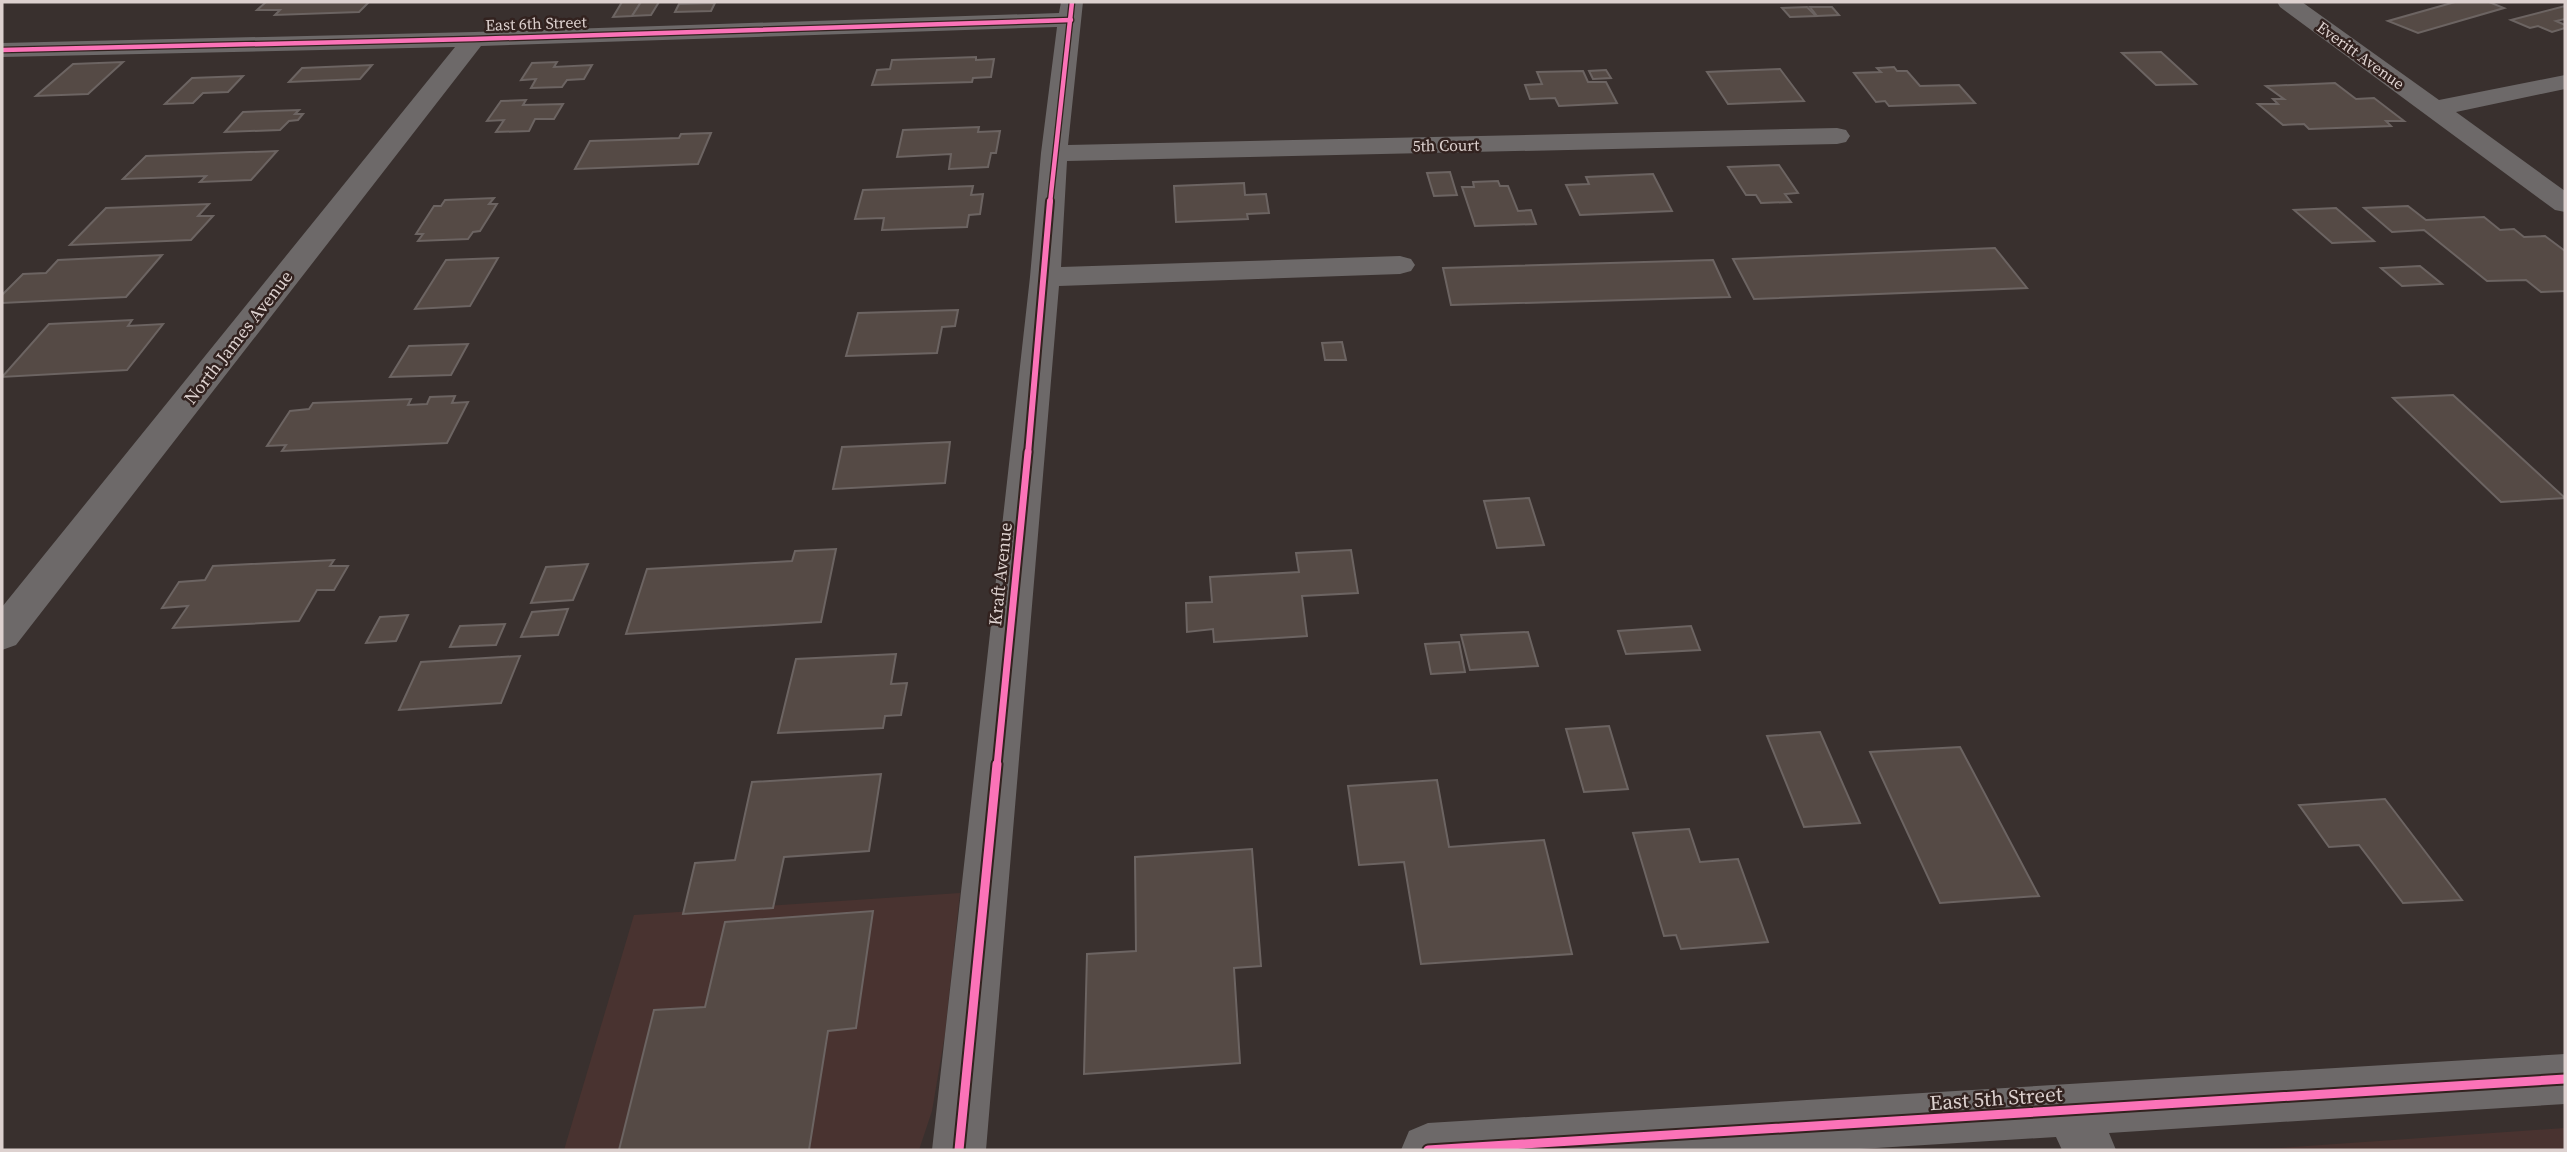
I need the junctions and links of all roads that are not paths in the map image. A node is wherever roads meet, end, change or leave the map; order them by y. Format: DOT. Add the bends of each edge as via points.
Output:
graph roads {
  1 [pos="2288,2"];
  2 [pos="1071,11"];
  3 [pos="474,40"];
  4 [pos="2,50"];
  5 [pos="2565,82"];
  6 [pos="2433,108"];
  7 [pos="1837,136"];
  8 [pos="1054,153"];
  9 [pos="2565,204"];
  10 [pos="1400,265"];
  11 [pos="1045,277"];
  12 [pos="2,635"];
  13 [pos="2565,1079"];
  14 [pos="2080,1130"];
  15 [pos="959,1150"];
  16 [pos="1428,1150"];
  1 -- 6 [label="street, Everitt Avenue"];
  2 -- 3 [label="street, East 6th Street"];
  2 -- 8 [label="street, Kraft Avenue"];
  3 -- 4 [label="street, East 6th Street"];
  3 -- 12 [label="street, North James Avenue"];
  5 -- 6 [label="street"];
  6 -- 9 [label="street, Everitt Avenue"];
  7 -- 8 [label="street, 5th Court"];
  8 -- 11 [label="street, Kraft Avenue"];
  10 -- 11 [label="street"];
  11 -- 15 [label="street, Kraft Avenue"];
  13 -- 14 [label="street, East 5th Street"];
  14 -- 16 [label="street, East 5th Street"];
}
